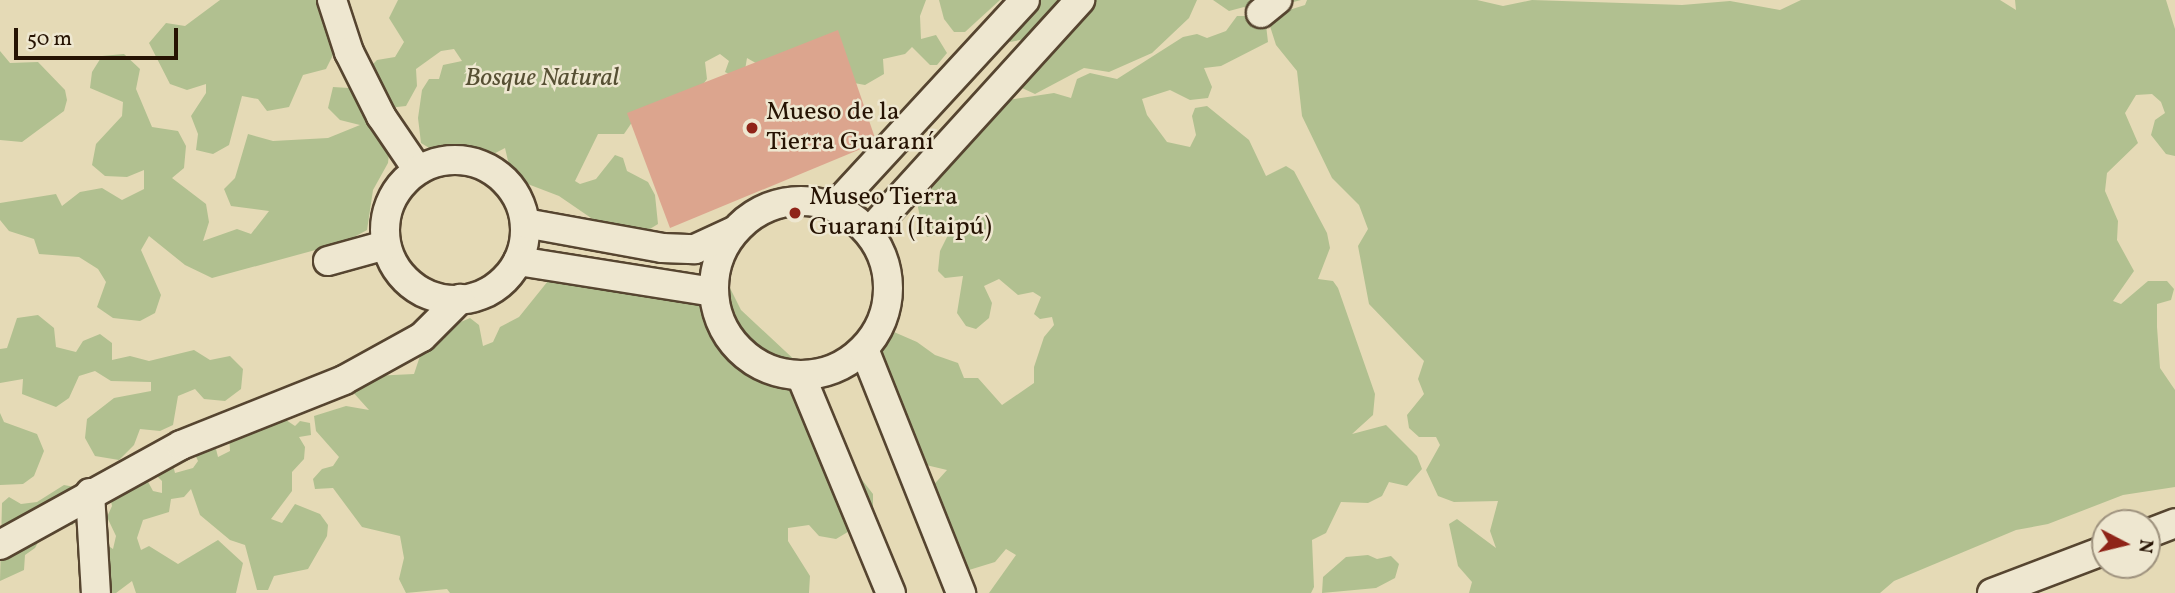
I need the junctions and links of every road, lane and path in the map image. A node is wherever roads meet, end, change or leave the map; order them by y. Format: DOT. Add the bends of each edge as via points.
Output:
graph roads {
  1 [pos="332,0"];
  2 [pos="1025,0"];
  3 [pos="1080,0"];
  4 [pos="417,169"];
  5 [pos="835,206"];
  6 [pos="525,223"];
  7 [pos="734,231"];
  8 [pos="869,232"];
  9 [pos="386,245"];
  10 [pos="328,261"];
  11 [pos="518,261"];
  12 [pos="714,292"];
  13 [pos="460,299"];
  14 [pos="864,349"];
  15 [pos="802,376"];
  16 [pos="90,493"];
  17 [pos="0,545"];
  18 [pos="2091,555"];
  19 [pos="96,593"];
  20 [pos="891,593"];
  21 [pos="961,593"];
  22 [pos="1992,593"];
  1 -- 4 [label="lane" via="349,52 381,116"];
  2 -- 5 [label="lane"];
  3 -- 8 [label="lane"];
  4 -- 6 [label="lane" via="451,159 486,166 505,180 519,200"];
  4 -- 9 [label="lane" via="389,202"];
  5 -- 7 [label="lane" via="808,200 780,202 754,213"];
  5 -- 8 [label="lane"];
  6 -- 7 [label="lane" via="663,248 695,249"];
  6 -- 11 [label="lane"];
  7 -- 12 [label="lane" via="718,260"];
  8 -- 14 [label="lane" via="883,254 888,291 879,328"];
  9 -- 10 [label="lane"];
  9 -- 13 [label="lane" via="407,282 425,294"];
  11 -- 12 [label="lane"];
  11 -- 13 [label="lane" via="488,292"];
  12 -- 15 [label="lane" via="719,318 732,341 751,360 775,372"];
  13 -- 16 [label="lane" via="422,337 344,380 181,445"];
  14 -- 15 [label="lane" via="835,368"];
  14 -- 21 [label="lane"];
  15 -- 20 [label="lane"];
  16 -- 17 [label="lane"];
  16 -- 19 [label="lane"];
  18 -- 22 [label="lane"];
}
